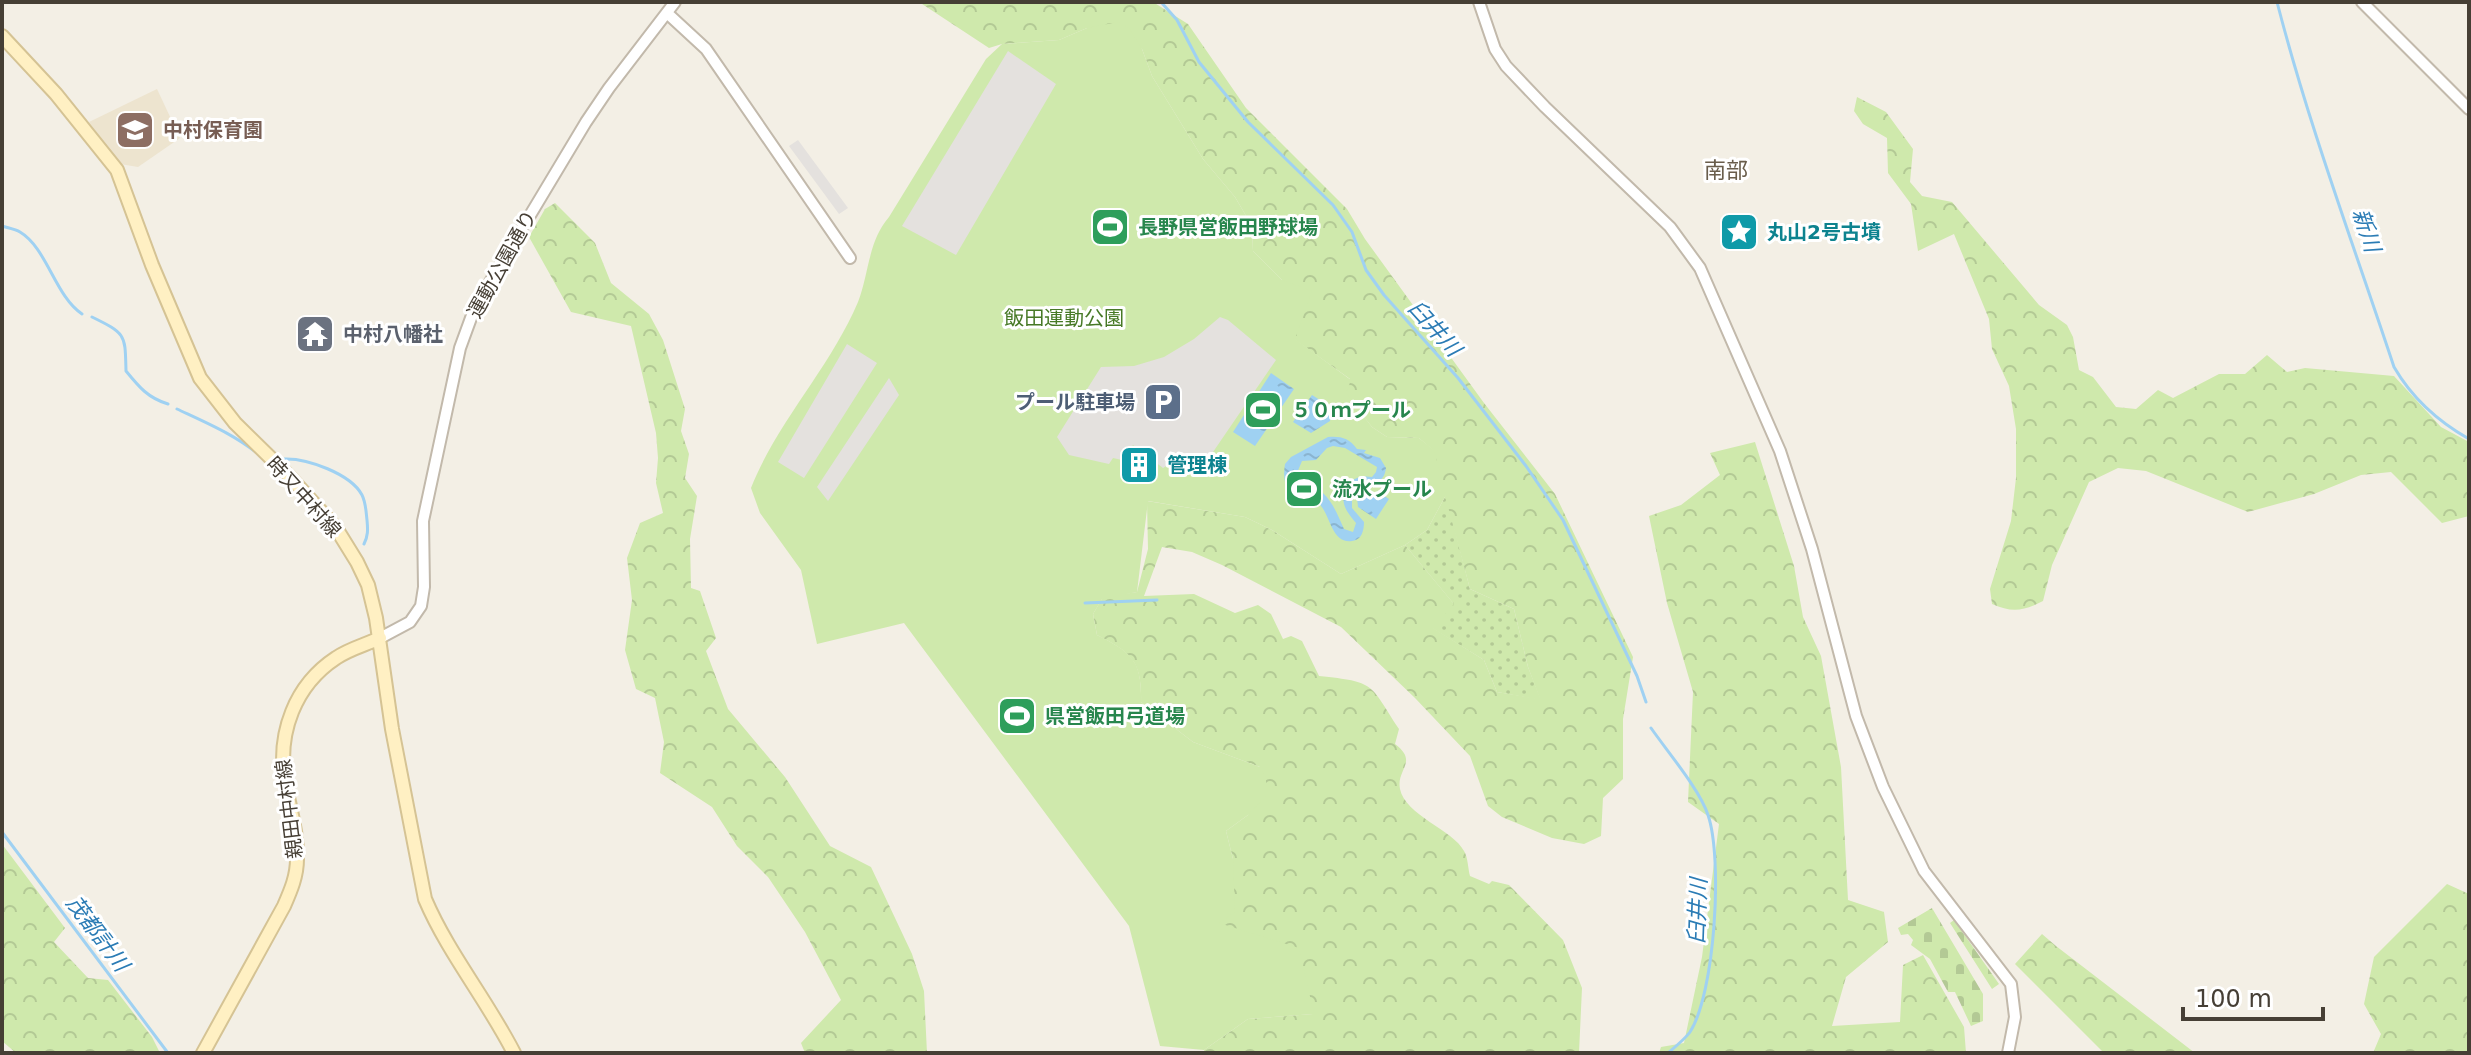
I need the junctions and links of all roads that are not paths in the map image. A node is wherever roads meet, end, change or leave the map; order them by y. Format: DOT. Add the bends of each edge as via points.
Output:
graph roads {
  1 [pos="675,2"];
  2 [pos="1479,2"];
  3 [pos="2362,2"];
  4 [pos="667,13"];
  5 [pos="2,36"];
  6 [pos="8,50"];
  7 [pos="2469,109"];
  8 [pos="850,258"];
  9 [pos="380,638"];
  10 [pos="203,1053"];
  11 [pos="514,1053"];
  12 [pos="2008,1053"];
  1 -- 4 [label="street, 運動公園通り"];
  2 -- 12 [label="street" via="1506,66 1670,227 1700,268 1780,451 1856,716 1883,787 1924,871 2011,984 2015,1017"];
  3 -- 7 [label="street"];
  4 -- 8 [label="street" via="706,49"];
  4 -- 9 [label="street, 運動公園通り" via="586,122 475,307 460,348 423,521 423,597 410,622"];
  5 -- 6 [label="main road, 時又中村線"];
  6 -- 9 [label="main road, 時又中村線" via="56,94 117,170 200,378 235,423 336,528 368,585"];
  9 -- 10 [label="main road, 親田中村線" via="334,659 295,703 282,749 297,845 295,880"];
  9 -- 11 [label="main road, 時又中村線" via="425,899"];
}
